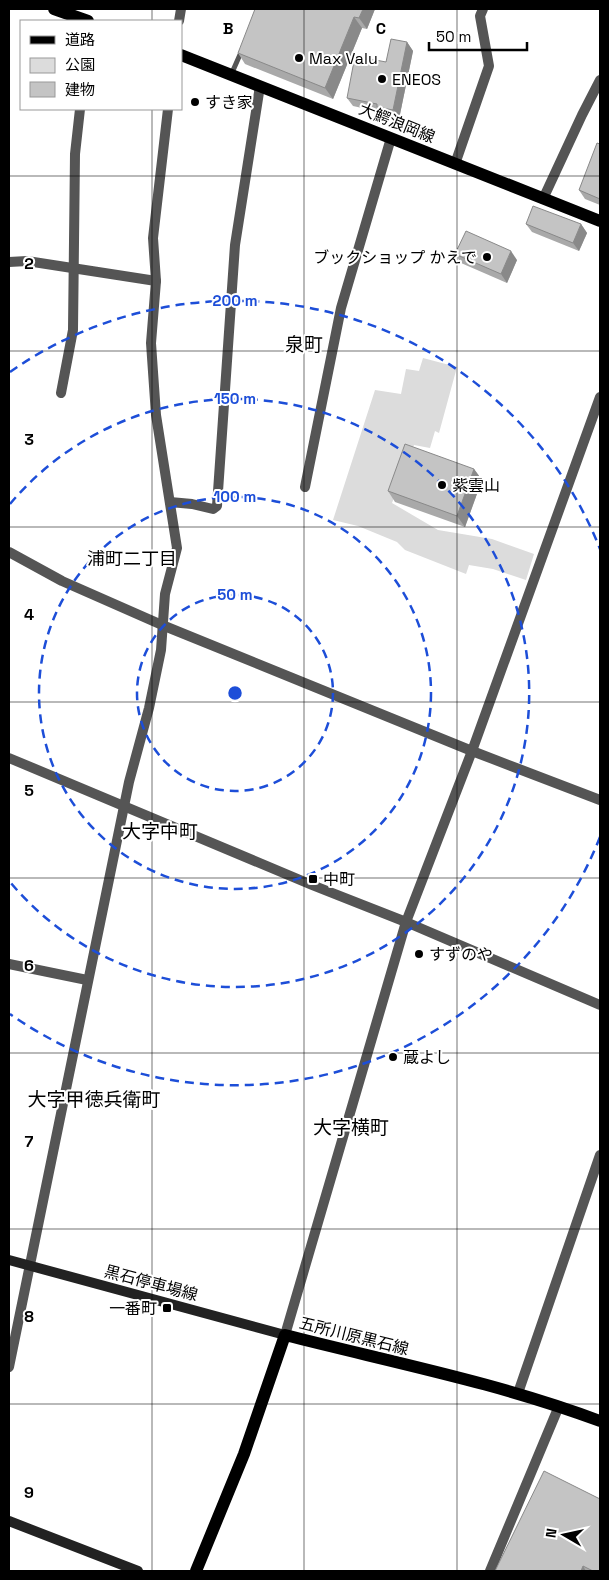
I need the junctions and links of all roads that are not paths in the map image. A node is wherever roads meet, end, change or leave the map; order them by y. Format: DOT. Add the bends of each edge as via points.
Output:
graph roads {
  1 [pos="54,9"];
  2 [pos="483,9"];
  3 [pos="85,20"];
  4 [pos="245,43"];
  5 [pos="182,55"];
  6 [pos="231,75"];
  7 [pos="600,80"];
  8 [pos="260,86"];
  9 [pos="80,110"];
  10 [pos="168,110"];
  11 [pos="391,138"];
  12 [pos="455,164"];
  13 [pos="543,199"];
  14 [pos="600,221"];
  15 [pos="9,262"];
  16 [pos="73,267"];
  17 [pos="156,281"];
  18 [pos="61,393"];
  19 [pos="600,397"];
  20 [pos="305,488"];
  21 [pos="170,502"];
  22 [pos="9,552"];
  23 [pos="162,625"];
  24 [pos="472,751"];
  25 [pos="9,758"];
  26 [pos="600,800"];
  27 [pos="125,807"];
  28 [pos="406,922"];
  29 [pos="9,964"];
  30 [pos="87,980"];
  31 [pos="600,1005"];
  32 [pos="600,1155"];
  33 [pos="9,1260"];
  34 [pos="30,1266"];
  35 [pos="285,1335"];
  36 [pos="9,1367"];
  37 [pos="518,1394"];
  38 [pos="559,1406"];
  39 [pos="600,1421"];
  40 [pos="9,1521"];
  41 [pos="138,1571"];
  42 [pos="196,1571"];
  43 [pos="490,1571"];
  1 -- 3 [label="main road"];
  2 -- 12 [label="street" via="480,16 489,66"];
  4 -- 6 [label="lane"];
  5 -- 6 [label="main road, 大鰐浪岡線"];
  6 -- 8 [label="main road, 大鰐浪岡線"];
  7 -- 13 [label="street"];
  8 -- 11 [label="main road, 大鰐浪岡線"];
  8 -- 21 [label="street" via="235,245 216,506 213,509"];
  9 -- 16 [label="street" via="75,154"];
  10 -- 17 [label="street" via="153,238"];
  11 -- 12 [label="main road, 大鰐浪岡線"];
  11 -- 20 [label="street" via="341,308"];
  12 -- 13 [label="main road, 大鰐浪岡線"];
  13 -- 14 [label="main road, 大鰐浪岡線"];
  15 -- 16 [label="street"];
  16 -- 17 [label="street"];
  16 -- 18 [label="street" via="73,330"];
  17 -- 21 [label="street" via="152,343 154,400"];
  19 -- 24 [label="street"];
  21 -- 23 [label="street" via="177,548 165,594"];
  22 -- 23 [label="street" via="62,581"];
  23 -- 24 [label="street"];
  23 -- 27 [label="street" via="161,650"];
  24 -- 26 [label="street"];
  24 -- 28 [label="street"];
  25 -- 27 [label="street"];
  27 -- 28 [label="street"];
  27 -- 30 [label="street"];
  28 -- 31 [label="street"];
  28 -- 35 [label="street"];
  29 -- 30 [label="street"];
  30 -- 34 [label="street"];
  32 -- 37 [label="street"];
  33 -- 34 [label="main road, 黒石停車場線"];
  34 -- 35 [label="main road, 黒石停車場線"];
  34 -- 36 [label="street"];
  35 -- 37 [label="main road, 五所川原黒石線"];
  35 -- 42 [label="main road, 五所川原黒石線" via="244,1454"];
  37 -- 38 [label="main road, 五所川原黒石線"];
  38 -- 39 [label="main road, 五所川原黒石線"];
  38 -- 43 [label="street"];
  40 -- 41 [label="main road"];
}
